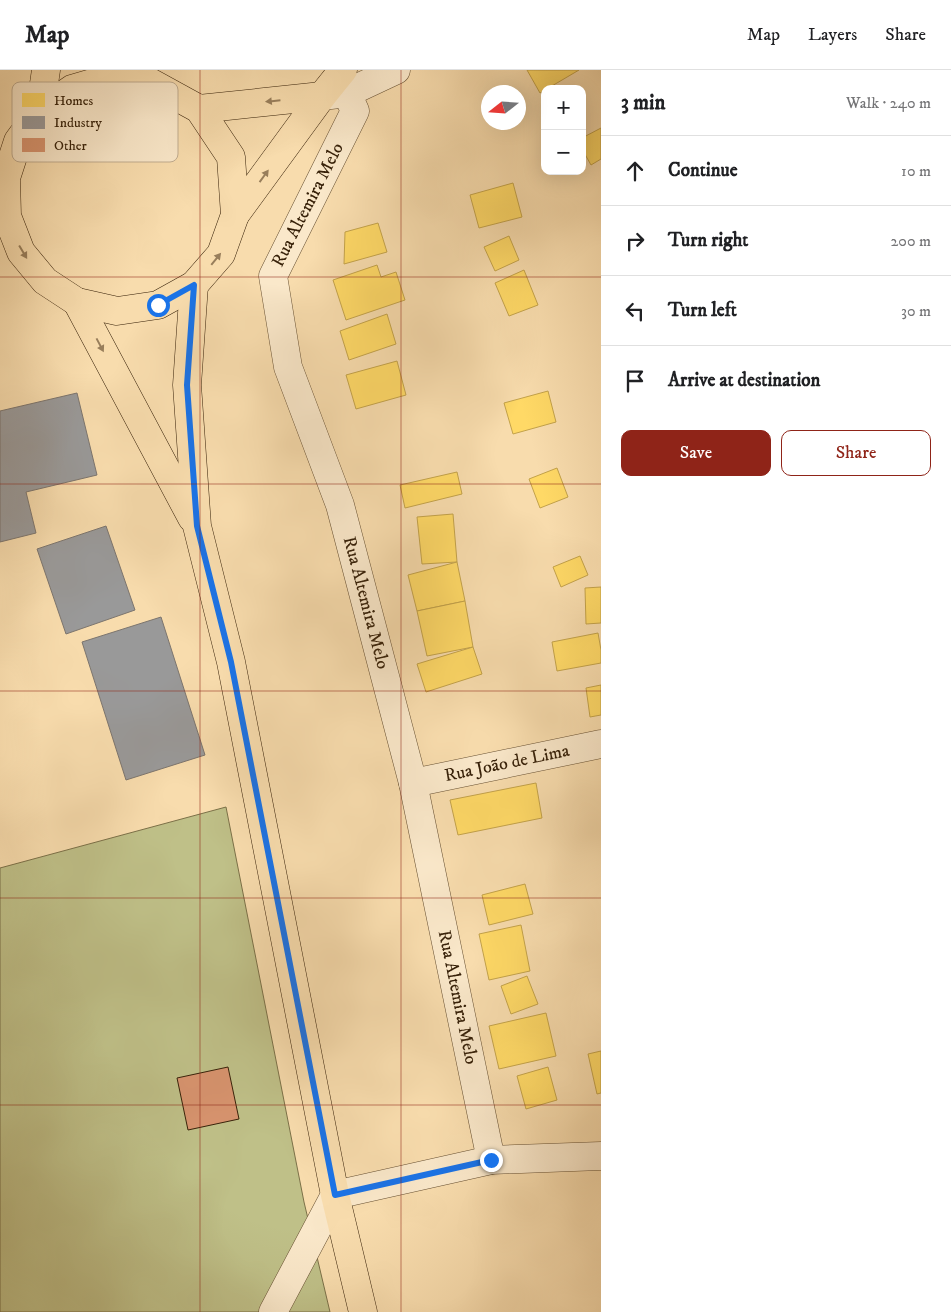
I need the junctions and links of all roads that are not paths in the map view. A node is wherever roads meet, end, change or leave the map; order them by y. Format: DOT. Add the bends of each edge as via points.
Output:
graph roads {
  1 [pos="396,70"];
  2 [pos="144,76"];
  3 [pos="96,82"];
  4 [pos="337,86"];
  5 [pos="178,96"];
  6 [pos="199,109"];
  7 [pos="12,160"];
  8 [pos="235,215"];
  9 [pos="194,285"];
  10 [pos="77,302"];
  11 [pos="197,526"];
  12 [pos="601,744"];
  13 [pos="413,783"];
  14 [pos="601,1156"];
  15 [pos="491,1160"];
  16 [pos="335,1195"];
  17 [pos="273,1312"];
  18 [pos="363,1312"];
  1 -- 4 [label="street"];
  2 -- 3 [label="main road"];
  4 -- 6 [label="main road, one-way"];
  8 -- 4 [label="main road, one-way"];
  4 -- 13 [label="street, Rua Altemira Melo" via="355,111 272,276 288,367 340,505"];
  5 -- 6 [label="main road"];
  6 -- 8 [label="main road" via="231,157"];
  7 -- 10 [label="main road, one-way" via="6,178 7,216 21,252 45,281"];
  9 -- 8 [label="main road, one-way" via="221,254"];
  9 -- 10 [label="main road" via="158,305 117,311"];
  9 -- 11 [label="main road" via="187,385"];
  10 -- 11 [label="main road, one-way"];
  11 -- 16 [label="main road" via="231,662"];
  12 -- 13 [label="street, Rua João de Lima"];
  13 -- 15 [label="street, Rua Altemira Melo"];
  14 -- 15 [label="street"];
  15 -- 16 [label="street"];
  16 -- 17 [label="street"];
  16 -- 18 [label="main road"];
}
